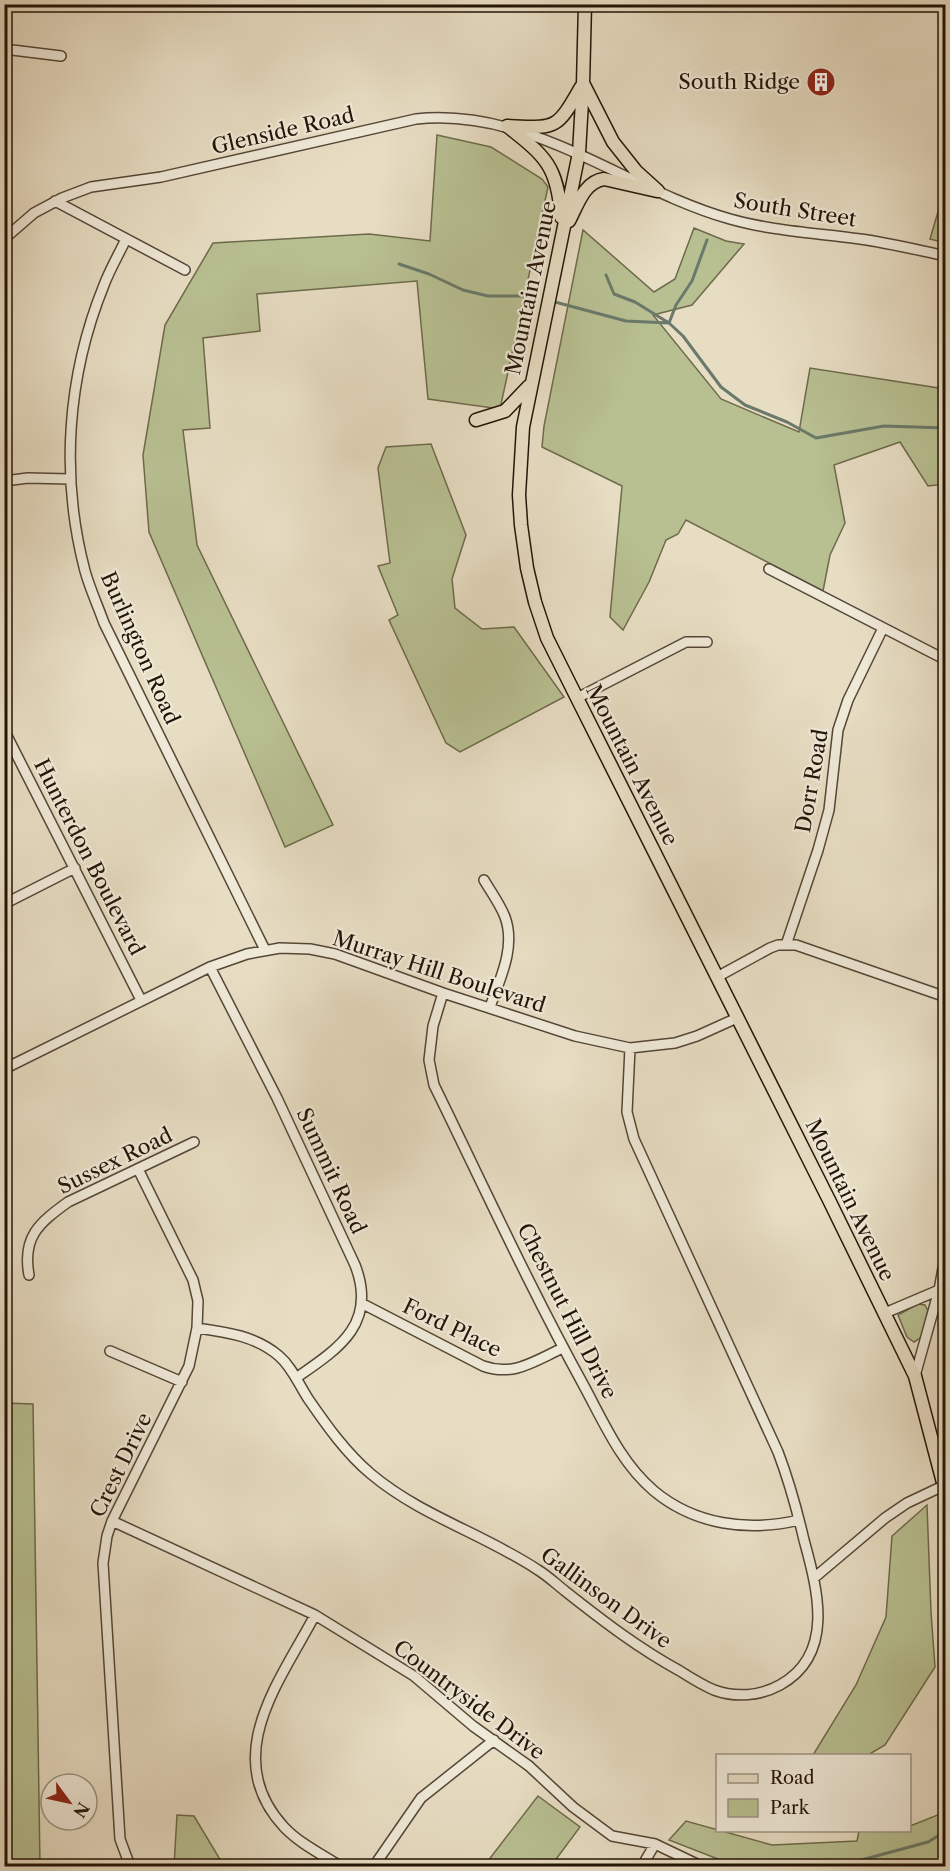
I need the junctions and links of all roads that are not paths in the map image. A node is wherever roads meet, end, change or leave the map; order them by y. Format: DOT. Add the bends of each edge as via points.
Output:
graph roads {
  1 [pos="585,4"];
  2 [pos="4,49"];
  3 [pos="61,57"];
  4 [pos="583,84"];
  5 [pos="507,126"];
  6 [pos="579,153"];
  7 [pos="658,191"];
  8 [pos="55,201"];
  9 [pos="561,236"];
  10 [pos="4,239"];
  11 [pos="126,239"];
  12 [pos="945,256"];
  13 [pos="185,270"];
  14 [pos="530,386"];
  15 [pos="476,420"];
  16 [pos="70,479"];
  17 [pos="4,481"];
  18 [pos="769,569"];
  19 [pos="883,628"];
  20 [pos="707,642"];
  21 [pos="945,660"];
  22 [pos="577,698"];
  23 [pos="6,736"];
  24 [pos="75,868"];
  25 [pos="484,880"];
  26 [pos="4,904"];
  27 [pos="786,945"];
  28 [pos="265,950"];
  29 [pos="210,966"];
  30 [pos="717,978"];
  31 [pos="442,993"];
  32 [pos="945,997"];
  33 [pos="141,1000"];
  34 [pos="490,1007"];
  35 [pos="737,1018"];
  36 [pos="630,1048"];
  37 [pos="4,1069"];
  38 [pos="194,1142"];
  39 [pos="138,1170"];
  40 [pos="945,1252"];
  41 [pos="29,1275"];
  42 [pos="939,1290"];
  43 [pos="361,1303"];
  44 [pos="885,1313"];
  45 [pos="197,1328"];
  46 [pos="563,1348"];
  47 [pos="110,1351"];
  48 [pos="915,1376"];
  49 [pos="296,1378"];
  50 [pos="182,1382"];
  51 [pos="944,1490"];
  52 [pos="800,1520"];
  53 [pos="112,1521"];
  54 [pos="814,1578"];
  55 [pos="315,1615"];
  56 [pos="494,1740"];
  57 [pos="655,1844"];
  58 [pos="130,1866"];
  59 [pos="340,1866"];
  60 [pos="374,1866"];
  61 [pos="642,1866"];
  62 [pos="701,1866"];
  1 -- 4 [label="main road, Mountain Avenue"];
  2 -- 3 [label="street"];
  4 -- 5 [label="main road" via="562,119 553,124"];
  4 -- 6 [label="main road, Mountain Avenue"];
  4 -- 7 [label="main road" via="613,142"];
  5 -- 6 [label="street, Glenside Road"];
  5 -- 8 [label="street, Glenside Road" via="468,119 416,119 161,177 91,187"];
  5 -- 9 [label="main road" via="536,150 552,171 560,195"];
  6 -- 7 [label="street, South Street"];
  6 -- 9 [label="main road, Mountain Avenue"];
  7 -- 9 [label="main road" via="596,180 585,190"];
  7 -- 12 [label="street, South Street" via="753,225 861,239"];
  8 -- 10 [label="street, Glenside Road"];
  8 -- 11 [label="street"];
  9 -- 14 [label="main road, Mountain Avenue"];
  11 -- 13 [label="street"];
  11 -- 16 [label="street, Burlington Road" via="105,284 82,352 74,396"];
  14 -- 15 [label="main road" via="505,411"];
  14 -- 22 [label="main road, Mountain Avenue" via="519,461 521,525 535,602 547,638"];
  16 -- 17 [label="street"];
  16 -- 28 [label="street, Burlington Road" via="86,573 104,623"];
  18 -- 19 [label="street"];
  19 -- 21 [label="street"];
  19 -- 27 [label="street, Dorr Road" via="838,730 829,810"];
  20 -- 22 [label="street" via="686,642"];
  22 -- 30 [label="main road, Mountain Avenue"];
  23 -- 24 [label="street, Hunterdon Boulevard"];
  24 -- 26 [label="street"];
  24 -- 33 [label="street, Hunterdon Boulevard"];
  25 -- 34 [label="street" via="505,918 508,940 507,962"];
  27 -- 30 [label="street" via="770,948"];
  27 -- 32 [label="street" via="796,945"];
  28 -- 29 [label="street, Murray Hill Boulevard"];
  28 -- 31 [label="street, Murray Hill Boulevard" via="335,954"];
  29 -- 33 [label="street, Murray Hill Boulevard"];
  29 -- 43 [label="street, Summit Road" via="278,1098 355,1265"];
  30 -- 35 [label="main road, Mountain Avenue"];
  31 -- 34 [label="street, Murray Hill Boulevard"];
  31 -- 46 [label="street, Chestnut Hill Drive" via="429,1060 434,1085"];
  33 -- 37 [label="street, Murray Hill Boulevard"];
  34 -- 36 [label="street, Murray Hill Boulevard" via="575,1036"];
  35 -- 36 [label="street, Murray Hill Boulevard" via="675,1043"];
  35 -- 44 [label="main road, Mountain Avenue"];
  36 -- 52 [label="street, Gallinson Drive" via="627,1112 634,1139 778,1452"];
  38 -- 39 [label="street, Sussex Road"];
  39 -- 41 [label="street, Sussex Road" via="68,1202 43,1221 27,1249"];
  39 -- 45 [label="street, Crest Drive" via="193,1280 198,1300"];
  40 -- 42 [label="street"];
  42 -- 44 [label="street"];
  42 -- 48 [label="street"];
  43 -- 46 [label="street, Ford Place" via="494,1370 514,1370"];
  43 -- 49 [label="street, Summit Road" via="355,1325 342,1344"];
  44 -- 48 [label="main road, Mountain Avenue"];
  45 -- 49 [label="street, Gallinson Drive" via="242,1335 264,1346 279,1356"];
  45 -- 50 [label="street, Crest Drive" via="194,1352"];
  46 -- 52 [label="street, Chestnut Hill Drive" via="624,1460 669,1502 699,1517 732,1525 765,1526"];
  47 -- 50 [label="street"];
  48 -- 51 [label="main road, Mountain Avenue"];
  49 -- 54 [label="street, Gallinson Drive" via="348,1454 395,1493 540,1571 644,1652 715,1690 739,1695 763,1692 785,1682 802,1666 818,1623"];
  50 -- 53 [label="street, Crest Drive"];
  51 -- 54 [label="street" via="907,1503"];
  52 -- 54 [label="street, Gallinson Drive"];
  53 -- 55 [label="street, Countryside Drive"];
  53 -- 58 [label="street, Crest Drive" via="103,1563 120,1839"];
  55 -- 56 [label="street, Countryside Drive" via="414,1676"];
  55 -- 59 [label="street" via="264,1712 255,1744 256,1767 261,1789 277,1819 293,1836"];
  56 -- 57 [label="street, Countryside Drive" via="612,1836"];
  56 -- 60 [label="street" via="421,1798"];
  57 -- 61 [label="street"];
  57 -- 62 [label="street, Countryside Drive"];
}
